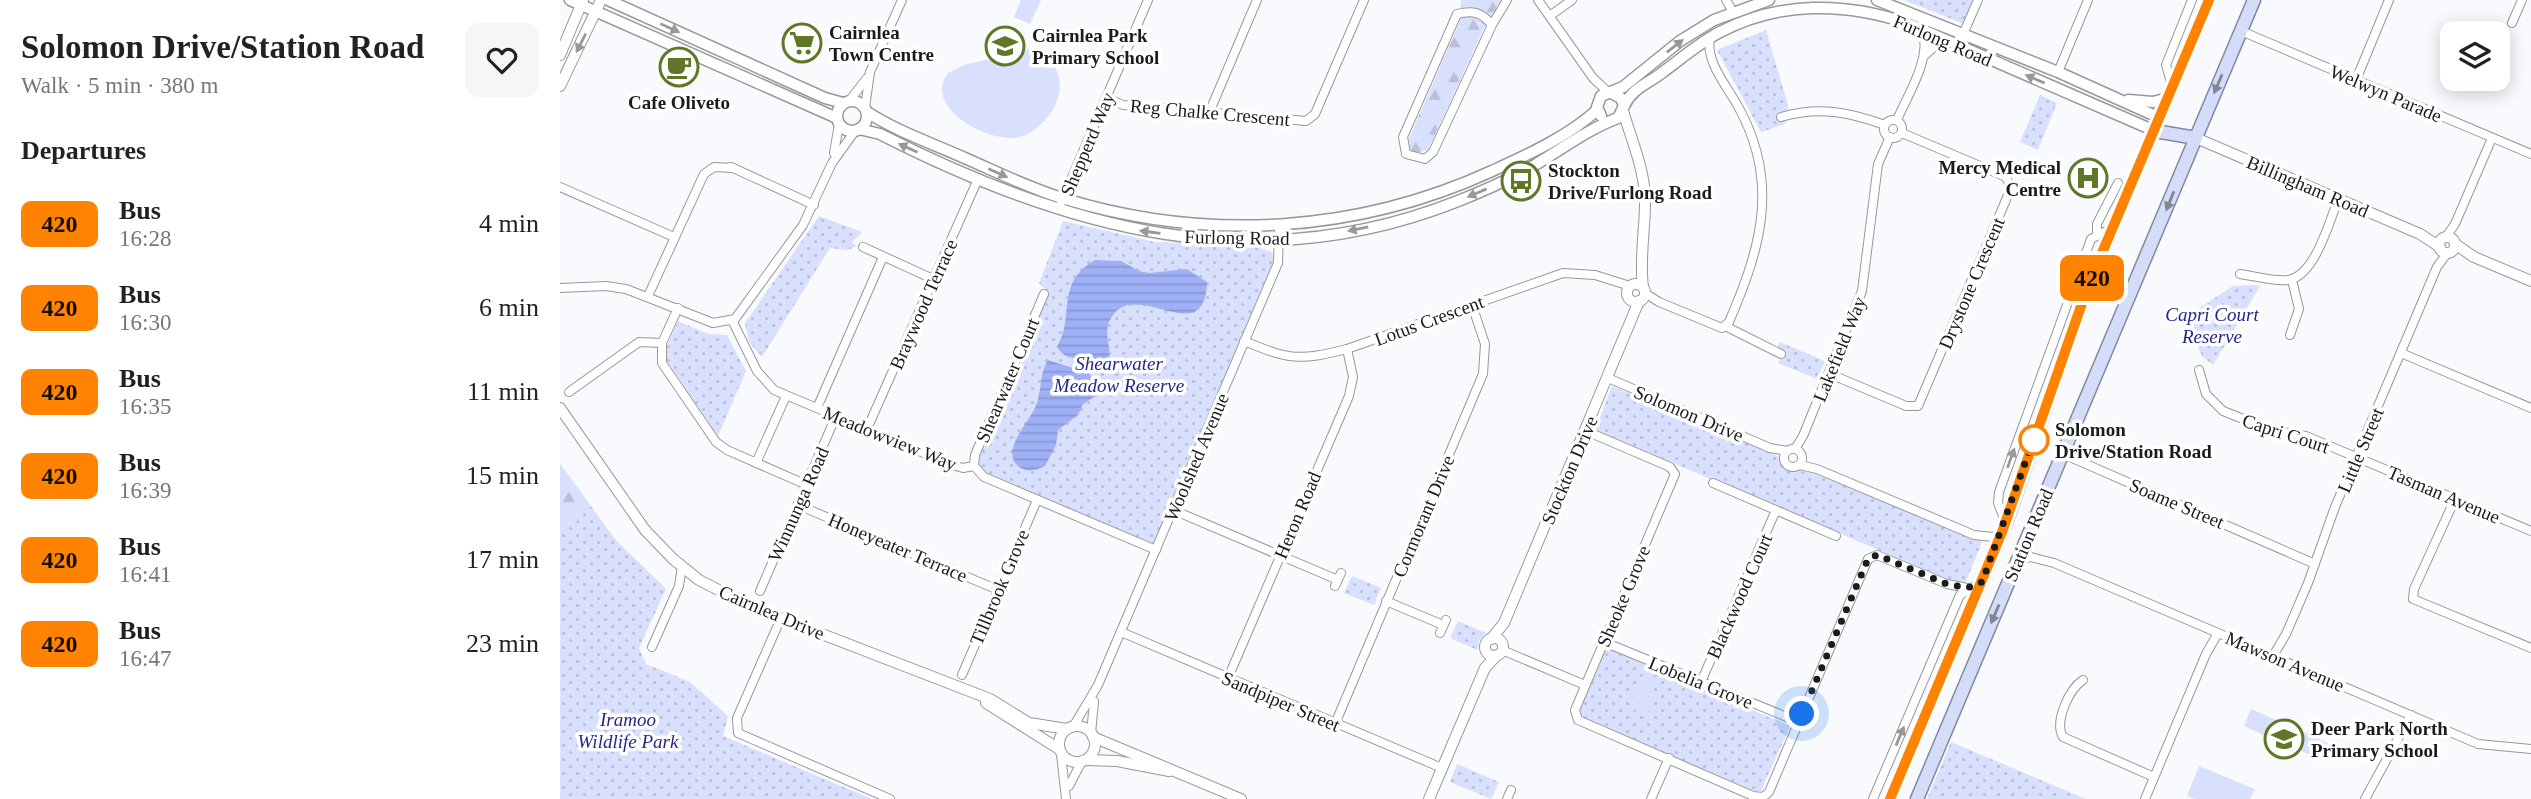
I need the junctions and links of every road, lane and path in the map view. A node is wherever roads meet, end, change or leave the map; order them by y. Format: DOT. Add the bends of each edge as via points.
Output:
graph roads {
  1 [pos="601,0"];
  2 [pos="608,0"];
  3 [pos="902,0"];
  4 [pos="1148,0"];
  5 [pos="1258,0"];
  6 [pos="1364,0"];
  7 [pos="1507,0"];
  8 [pos="1538,0"];
  9 [pos="1572,0"];
  10 [pos="1726,0"];
  11 [pos="1769,0"];
  12 [pos="1877,0"];
  13 [pos="1978,0"];
  14 [pos="2088,0"];
  15 [pos="2192,0"];
  16 [pos="2209,0"];
  17 [pos="2254,0"];
  18 [pos="2389,0"];
  19 [pos="2522,0"];
  20 [pos="578,2"];
  21 [pos="597,12"];
  22 [pos="1733,12"];
  23 [pos="1551,15"];
  24 [pos="1738,23"];
  25 [pos="2512,23"];
  26 [pos="1492,25"];
  27 [pos="1923,31"];
  28 [pos="2241,32"];
  29 [pos="1964,33"];
  30 [pos="1710,37"];
  31 [pos="1943,39"];
  32 [pos="1958,45"];
  33 [pos="1690,51"];
  34 [pos="560,55"];
  35 [pos="1710,58"];
  36 [pos="1923,58"];
  37 [pos="759,68"];
  38 [pos="870,72"];
  39 [pos="2058,72"];
  40 [pos="2356,80"];
  41 [pos="765,85"];
  42 [pos="560,86"];
  43 [pos="2170,92"];
  44 [pos="2115,97"];
  45 [pos="1106,98"];
  46 [pos="1605,99"];
  47 [pos="846,102"];
  48 [pos="1623,108"];
  49 [pos="866,110"];
  50 [pos="1209,113"];
  51 [pos="1781,117"];
  52 [pos="1612,120"];
  53 [pos="1897,120"];
  54 [pos="838,121"];
  55 [pos="2158,124"];
  56 [pos="1885,125"];
  57 [pos="857,130"];
  58 [pos="1902,133"];
  59 [pos="1890,137"];
  60 [pos="1631,138"];
  61 [pos="2196,138"];
  62 [pos="2492,138"];
  63 [pos="2531,155"];
  64 [pos="831,163"];
  65 [pos="978,179"];
  66 [pos="2118,183"];
  67 [pos="560,187"];
  68 [pos="1063,199"];
  69 [pos="2339,200"];
  70 [pos="814,205"];
  71 [pos="1058,211"];
  72 [pos="1279,226"];
  73 [pos="2113,228"];
  74 [pos="2097,233"];
  75 [pos="674,237"];
  76 [pos="1280,239"];
  77 [pos="2447,245"];
  78 [pos="863,247"];
  79 [pos="883,257"];
  80 [pos="2240,274"];
  81 [pos="933,279"];
  82 [pos="2292,279"];
  83 [pos="2531,281"];
  84 [pos="561,289"];
  85 [pos="1636,293"];
  86 [pos="1044,294"];
  87 [pos="648,296"];
  88 [pos="1472,304"];
  89 [pos="678,308"];
  90 [pos="732,320"];
  91 [pos="1726,326"];
  92 [pos="2290,335"];
  93 [pos="1244,341"];
  94 [pos="662,343"];
  95 [pos="1347,349"];
  96 [pos="2401,353"];
  97 [pos="1781,354"];
  98 [pos="2199,370"];
  99 [pos="1830,374"];
  100 [pos="1608,378"];
  101 [pos="569,392"];
  102 [pos="786,396"];
  103 [pos="560,408"];
  104 [pos="817,408"];
  105 [pos="2531,408"];
  106 [pos="836,416"];
  107 [pos="867,429"];
  108 [pos="1586,431"];
  109 [pos="2063,454"];
  110 [pos="1794,456"];
  111 [pos="2357,457"];
  112 [pos="756,463"];
  113 [pos="974,466"];
  114 [pos="1713,483"];
  115 [pos="807,485"];
  116 [pos="2453,498"];
  117 [pos="1037,499"];
  118 [pos="798,505"];
  119 [pos="1173,510"];
  120 [pos="1776,510"];
  121 [pos="2004,528"];
  122 [pos="2531,531"];
  123 [pos="1975,535"];
  124 [pos="1836,536"];
  125 [pos="2026,540"];
  126 [pos="1156,550"];
  127 [pos="1280,556"];
  128 [pos="2042,558"];
  129 [pos="1991,560"];
  130 [pos="2018,560"];
  131 [pos="2316,561"];
  132 [pos="682,566"];
  133 [pos="699,580"];
  134 [pos="1338,580"];
  135 [pos="1982,582"];
  136 [pos="1947,584"];
  137 [pos="679,586"];
  138 [pos="1967,588"];
  139 [pos="998,590"];
  140 [pos="760,591"];
  141 [pos="1386,601"];
  142 [pos="1957,601"];
  143 [pos="781,618"];
  144 [pos="1504,623"];
  145 [pos="1443,626"];
  146 [pos="1121,632"];
  147 [pos="2215,632"];
  148 [pos="1491,639"];
  149 [pos="1604,642"];
  150 [pos="652,647"];
  151 [pos="2531,648"];
  152 [pos="1500,650"];
  153 [pos="1486,651"];
  154 [pos="2276,657"];
  155 [pos="1485,668"];
  156 [pos="962,675"];
  157 [pos="1228,678"];
  158 [pos="2083,680"];
  159 [pos="1701,682"];
  160 [pos="1098,685"];
  161 [pos="1585,685"];
  162 [pos="974,695"];
  163 [pos="2407,713"];
  164 [pos="1798,722"];
  165 [pos="1335,724"];
  166 [pos="1070,728"];
  167 [pos="1092,736"];
  168 [pos="2531,749"];
  169 [pos="1060,752"];
  170 [pos="1669,758"];
  171 [pos="1084,760"];
  172 [pos="1443,768"];
  173 [pos="1176,772"];
  174 [pos="2154,777"];
  175 [pos="1066,797"];
  176 [pos="2146,797"];
  177 [pos="890,799"];
  178 [pos="1241,799"];
  179 [pos="1429,799"];
  180 [pos="1651,799"];
  181 [pos="1873,799"];
  182 [pos="1890,799"];
  183 [pos="1916,799"];
  184 [pos="2158,799"];
  185 [pos="2365,799"];
  1 -- 21 [label="street"];
  2 -- 37 [label="main road, one-way"];
  3 -- 38 [label="street"];
  4 -- 45 [label="street, Shepperd Way"];
  5 -- 50 [label="street"];
  6 -- 50 [label="street, Reg Chalke Crescent" via="1315,114 1306,121"];
  7 -- 26 [label="street"];
  8 -- 23 [label="street"];
  9 -- 23 [label="street"];
  10 -- 22 [label="street"];
  11 -- 22 [label="main road, Furlong Road"];
  12 -- 29 [label="main road, Furlong Road"];
  13 -- 29 [label="street"];
  14 -- 39 [label="street"];
  15 -- 43 [label="street" via="2166,65"];
  16 -- 43 [label="main road, Station Road"];
  17 -- 28 [label="main road, Station Road"];
  18 -- 40 [label="street"];
  19 -- 25 [label="street"];
  20 -- 21 [label="main road"];
  20 -- 34 [label="street"];
  21 -- 41 [label="main road"];
  21 -- 42 [label="street, one-way"];
  22 -- 24 [label="main road"];
  46 -- 22 [label="main road, Furlong Road, one-way" via="1693,33"];
  23 -- 46 [label="street"];
  24 -- 27 [label="main road, Furlong Road" via="1778,11 1821,7 1867,12"];
  24 -- 30 [label="main road, Furlong Road"];
  26 -- 26 [label="street" via="1433,152 1425,159 1406,154 1403,137 1457,14 1471,10"];
  27 -- 31 [label="main road, Furlong Road"];
  27 -- 36 [label="street"];
  28 -- 40 [label="street, Welwyn Parade"];
  28 -- 61 [label="main road, Station Road, one-way"];
  29 -- 32 [label="street"];
  29 -- 39 [label="main road, Furlong Road"];
  30 -- 33 [label="main road, Furlong Road"];
  30 -- 35 [label="street"];
  31 -- 32 [label="main road, Furlong Road"];
  31 -- 36 [label="street"];
  55 -- 32 [label="main road, Furlong Road, one-way"];
  33 -- 35 [label="street"];
  33 -- 48 [label="main road, Furlong Road" via="1633,90"];
  35 -- 91 [label="street" via="1742,113 1762,183 1756,256"];
  36 -- 53 [label="street"];
  37 -- 41 [label="main road" via="758,76"];
  37 -- 47 [label="main road"];
  38 -- 47 [label="street"];
  38 -- 49 [label="street"];
  39 -- 44 [label="main road, Furlong Road"];
  40 -- 62 [label="street, Welwyn Parade"];
  41 -- 54 [label="main road"];
  43 -- 44 [label="main road" via="2152,102"];
  43 -- 55 [label="main road, Station Road"];
  44 -- 55 [label="main road, Furlong Road"];
  45 -- 50 [label="street, Reg Chalke Crescent" via="1123,105"];
  45 -- 68 [label="street, Shepperd Way"];
  46 -- 48 [label="main road" via="1620,98"];
  46 -- 52 [label="main road" via="1602,117"];
  46 -- 72 [label="main road, Furlong Road" via="1578,126 1440,193 1374,212"];
  47 -- 49 [label="main road" via="859,102"];
  47 -- 54 [label="main road"];
  48 -- 52 [label="main road, Furlong Road"];
  48 -- 60 [label="street"];
  49 -- 57 [label="main road" via="866,122"];
  49 -- 68 [label="main road, Furlong Road, one-way"];
  51 -- 56 [label="street" via="1830,110"];
  52 -- 60 [label="street"];
  52 -- 76 [label="main road, Furlong Road, one-way" via="1530,167 1455,202 1351,230"];
  53 -- 56 [label="street"];
  53 -- 58 [label="street"];
  54 -- 57 [label="main road" via="846,130"];
  54 -- 64 [label="street"];
  55 -- 61 [label="main road"];
  55 -- 73 [label="main road, Station Road"];
  56 -- 59 [label="street"];
  57 -- 64 [label="street"];
  65 -- 57 [label="main road, Furlong Road, one-way" via="880,134"];
  58 -- 59 [label="street"];
  58 -- 99 [label="street, Drystone Crescent" via="2003,175 2011,181 2011,188 1918,406 1906,407"];
  59 -- 99 [label="street, Lakefield Way" via="1878,164 1863,291"];
  60 -- 85 [label="street" via="1645,195"];
  61 -- 69 [label="street, Billingham Road"];
  61 -- 109 [label="main road, Station Road, one-way"];
  62 -- 63 [label="street, Welwyn Parade"];
  62 -- 77 [label="street, Little Street"];
  64 -- 70 [label="street"];
  65 -- 71 [label="main road, Furlong Road"];
  65 -- 81 [label="street, Braywood Terrace"];
  66 -- 74 [label="street"];
  67 -- 75 [label="street"];
  68 -- 71 [label="street, Shepperd Way"];
  68 -- 72 [label="main road, Furlong Road" via="1179,224"];
  69 -- 77 [label="street, Billingham Road"];
  69 -- 82 [label="street" via="2312,262"];
  70 -- 75 [label="street" via="733,169 715,167 696,187"];
  70 -- 90 [label="street"];
  76 -- 71 [label="main road, Furlong Road, one-way" via="1192,238"];
  72 -- 76 [label="street, Woolshed Avenue"];
  73 -- 74 [label="street"];
  73 -- 121 [label="main road, Station Road" via="2065,348"];
  121 -- 74 [label="street, one-way" via="1999,492 2063,309"];
  75 -- 87 [label="street"];
  76 -- 93 [label="street, Woolshed Avenue" via="1278,263"];
  77 -- 83 [label="street, Billingham Road"];
  77 -- 96 [label="street, Little Street"];
  78 -- 79 [label="street"];
  79 -- 81 [label="street"];
  79 -- 104 [label="street"];
  80 -- 82 [label="street"];
  81 -- 107 [label="street, Braywood Terrace"];
  82 -- 92 [label="street" via="2299,313"];
  84 -- 87 [label="street" via="606,286"];
  85 -- 88 [label="street, Lotus Crescent" via="1595,275 1563,273"];
  85 -- 91 [label="street"];
  85 -- 100 [label="street, Stockton Drive"];
  86 -- 113 [label="street, Shearwater Court"];
  87 -- 89 [label="street"];
  88 -- 95 [label="street, Lotus Crescent"];
  88 -- 141 [label="street, Cormorant Drive" via="1485,344 1483,374"];
  89 -- 90 [label="street" via="713,323"];
  89 -- 94 [label="street"];
  90 -- 102 [label="street, Meadowview Way" via="757,372"];
  91 -- 97 [label="street"];
  93 -- 95 [label="street, Lotus Crescent" via="1293,359"];
  93 -- 119 [label="street, Woolshed Avenue"];
  94 -- 101 [label="street" via="639,342"];
  94 -- 112 [label="street" via="662,363 716,442"];
  95 -- 127 [label="street, Heron Road" via="1353,377 1349,396"];
  96 -- 105 [label="street"];
  96 -- 111 [label="street, Little Street"];
  98 -- 111 [label="street, Capri Court" via="2206,394 2223,411"];
  99 -- 110 [label="street, Lakefield Way"];
  100 -- 108 [label="street, Stockton Drive"];
  100 -- 110 [label="street, Solomon Drive"];
  102 -- 104 [label="street, Meadowview Way"];
  102 -- 112 [label="street"];
  103 -- 132 [label="street, Cairnlea Drive" via="645,530"];
  104 -- 106 [label="street, Meadowview Way"];
  106 -- 107 [label="street, Meadowview Way"];
  106 -- 115 [label="street, Winnunga Road"];
  107 -- 113 [label="street, Meadowview Way" via="951,466"];
  108 -- 144 [label="street, Stockton Drive"];
  108 -- 149 [label="street, Sheoke Grove" via="1670,467 1675,474"];
  109 -- 125 [label="main road, Station Road"];
  109 -- 131 [label="street, Soame Street"];
  110 -- 123 [label="street, Solomon Drive"];
  111 -- 116 [label="street, Tasman Avenue"];
  111 -- 131 [label="street, Little Street"];
  112 -- 115 [label="street"];
  113 -- 117 [label="street, Meadowview Way" via="984,477"];
  114 -- 120 [label="street, Blackwood Court"];
  115 -- 118 [label="street, Winnunga Road"];
  116 -- 122 [label="street, Tasman Avenue"];
  116 -- 151 [label="street" via="2409,600"];
  117 -- 126 [label="street, Meadowview Way"];
  117 -- 139 [label="street, Tillbrook Grove"];
  118 -- 139 [label="street, Honeyeater Terrace"];
  118 -- 140 [label="street, Winnunga Road"];
  119 -- 126 [label="street, Woolshed Avenue"];
  119 -- 127 [label="street"];
  120 -- 124 [label="street, Blackwood Court"];
  120 -- 159 [label="street, Blackwood Court"];
  121 -- 123 [label="street, Solomon Drive" via="1993,537"];
  121 -- 129 [label="main road, Station Road"];
  123 -- 129 [label="street"];
  125 -- 128 [label="street, Mawson Avenue"];
  125 -- 130 [label="main road, Station Road"];
  126 -- 146 [label="street, Woolshed Avenue"];
  127 -- 134 [label="street"];
  127 -- 157 [label="street, Heron Road"];
  128 -- 130 [label="street, Mawson Avenue"];
  128 -- 147 [label="street, Mawson Avenue"];
  129 -- 135 [label="main road, Station Road"];
  130 -- 183 [label="main road, Station Road, one-way"];
  131 -- 154 [label="street, Little Street"];
  132 -- 133 [label="street, Cairnlea Drive"];
  132 -- 137 [label="street"];
  133 -- 137 [label="street"];
  133 -- 143 [label="street, Cairnlea Drive"];
  135 -- 138 [label="street"];
  135 -- 182 [label="main road, Station Road"];
  136 -- 138 [label="street"];
  136 -- 142 [label="street" via="1957,594"];
  136 -- 164 [label="street" via="1877,555 1868,559"];
  137 -- 150 [label="street"];
  138 -- 142 [label="street"];
  139 -- 156 [label="street, Tillbrook Grove"];
  141 -- 145 [label="street"];
  141 -- 165 [label="street, Cormorant Drive"];
  181 -- 142 [label="street, one-way"];
  143 -- 162 [label="street, Cairnlea Drive"];
  143 -- 177 [label="street" via="737,718 738,733"];
  144 -- 148 [label="street, Stockton Drive"];
  144 -- 152 [label="street, Stockton Drive"];
  146 -- 157 [label="street, Sandpiper Street"];
  146 -- 160 [label="street, Woolshed Avenue"];
  147 -- 154 [label="street, Mawson Avenue"];
  147 -- 174 [label="street"];
  148 -- 152 [label="street" via="1497,639"];
  148 -- 153 [label="street, Stockton Drive"];
  149 -- 159 [label="street, Lobelia Grove"];
  149 -- 161 [label="street, Sheoke Grove"];
  152 -- 153 [label="street"];
  152 -- 155 [label="street"];
  152 -- 161 [label="street"];
  153 -- 155 [label="street"];
  154 -- 163 [label="street, Mawson Avenue"];
  155 -- 172 [label="street"];
  157 -- 165 [label="street, Sandpiper Street"];
  158 -- 174 [label="street" via="2075,687 2060,722 2063,737"];
  159 -- 164 [label="street, Lobelia Grove"];
  160 -- 166 [label="street, Woolshed Avenue"];
  160 -- 167 [label="street, Woolshed Avenue" via="1092,705"];
  161 -- 170 [label="street, Sheoke Grove" via="1575,710 1578,720"];
  162 -- 166 [label="street, Cairnlea Drive" via="1002,705 1029,723"];
  162 -- 169 [label="street, Cairnlea Drive"];
  163 -- 168 [label="street, Mawson Avenue" via="2478,744"];
  163 -- 185 [label="street"];
  164 -- 170 [label="street" via="1763,797"];
  165 -- 172 [label="street, Sandpiper Street"];
  166 -- 167 [label="street" via="1084,728"];
  166 -- 169 [label="street" via="1060,738"];
  167 -- 171 [label="street" via="1094,747"];
  167 -- 173 [label="street"];
  169 -- 171 [label="street" via="1070,761"];
  169 -- 175 [label="street"];
  170 -- 180 [label="street"];
  171 -- 173 [label="street"];
  171 -- 175 [label="street" via="1073,774"];
  172 -- 179 [label="street"];
  173 -- 178 [label="street"];
  174 -- 176 [label="street"];
  176 -- 184 [label="street"];
}
